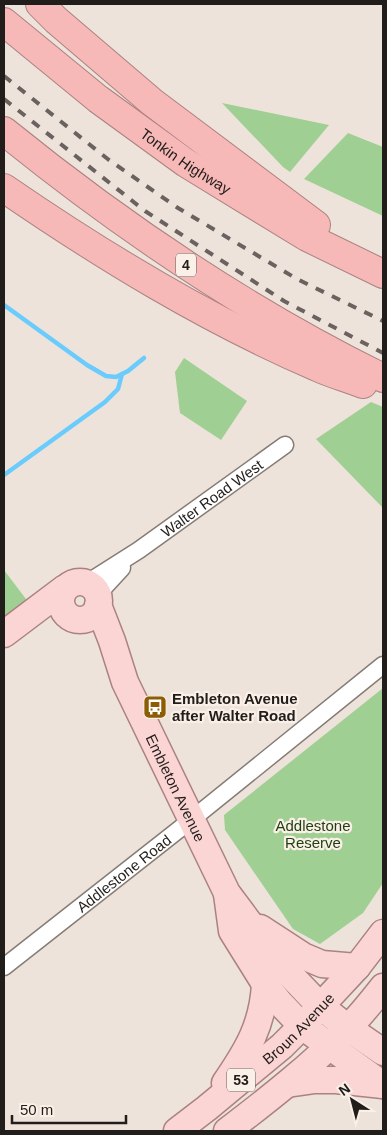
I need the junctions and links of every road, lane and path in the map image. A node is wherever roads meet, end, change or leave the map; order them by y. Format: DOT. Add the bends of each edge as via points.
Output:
graph roads {
  1 [pos="40,4"];
  2 [pos="4,22"];
  3 [pos="4,131"];
  4 [pos="4,188"];
  5 [pos="379,272"];
  6 [pos="383,378"];
  7 [pos="383,391"];
  8 [pos="285,445"];
  9 [pos="83,601"];
  10 [pos="4,634"];
  11 [pos="4,654"];
  12 [pos="383,666"];
  13 [pos="191,820"];
  14 [pos="227,893"];
  15 [pos="247,918"];
  16 [pos="383,933"];
  17 [pos="4,966"];
  18 [pos="357,967"];
  19 [pos="265,984"];
  20 [pos="383,987"];
  21 [pos="320,1006"];
  22 [pos="302,1026"];
  23 [pos="348,1028"];
  24 [pos="330,1046"];
  25 [pos="383,1052"];
  26 [pos="287,1084"];
  27 [pos="383,1085"];
  28 [pos="207,1108"];
  29 [pos="177,1131"];
  30 [pos="227,1131"];
  1 -- 5 [label="highway" via="152,102"];
  2 -- 5 [label="highway, Tonkin Highway" via="98,99 186,164 307,237"];
  3 -- 6 [label="highway, 4" via="83,194 219,286"];
  4 -- 7 [label="highway" via="60,227 160,288 236,329 318,368"];
  8 -- 9 [label="street, Walter Road West" via="139,550"];
  9 -- 10 [label="main road, Walter Road West"];
  9 -- 11 [label="main road, Walter Road West"];
  9 -- 13 [label="main road, Embleton Avenue" via="112,641 125,682"];
  12 -- 13 [label="street, Addlestone Road"];
  13 -- 14 [label="main road, Embleton Avenue"];
  13 -- 17 [label="street, Addlestone Road"];
  14 -- 15 [label="main road, Embleton Avenue"];
  14 -- 19 [label="main road, Embleton Avenue" via="232,930"];
  15 -- 18 [label="main road" via="303,956 322,964"];
  15 -- 21 [label="main road, Embleton Avenue" via="280,964"];
  16 -- 18 [label="main road, Broun Avenue / 53"];
  18 -- 21 [label="main road, Broun Avenue / 53"];
  19 -- 22 [label="main road, Embleton Avenue"];
  19 -- 28 [label="main road" via="264,1002 253,1038"];
  20 -- 23 [label="main road, 53"];
  21 -- 22 [label="main road, Broun Avenue / 53"];
  21 -- 23 [label="main road, Embleton Avenue"];
  22 -- 24 [label="main road, Embleton Avenue"];
  22 -- 28 [label="main road, Broun Avenue / 53"];
  23 -- 24 [label="main road, 53"];
  23 -- 25 [label="main road, Embleton Avenue"];
  24 -- 26 [label="main road, 53"];
  24 -- 27 [label="main road, Embleton Avenue"];
  26 -- 27 [label="main road" via="336,1080"];
  26 -- 30 [label="main road, 53"];
  28 -- 29 [label="main road, Broun Avenue / 53"];
}
